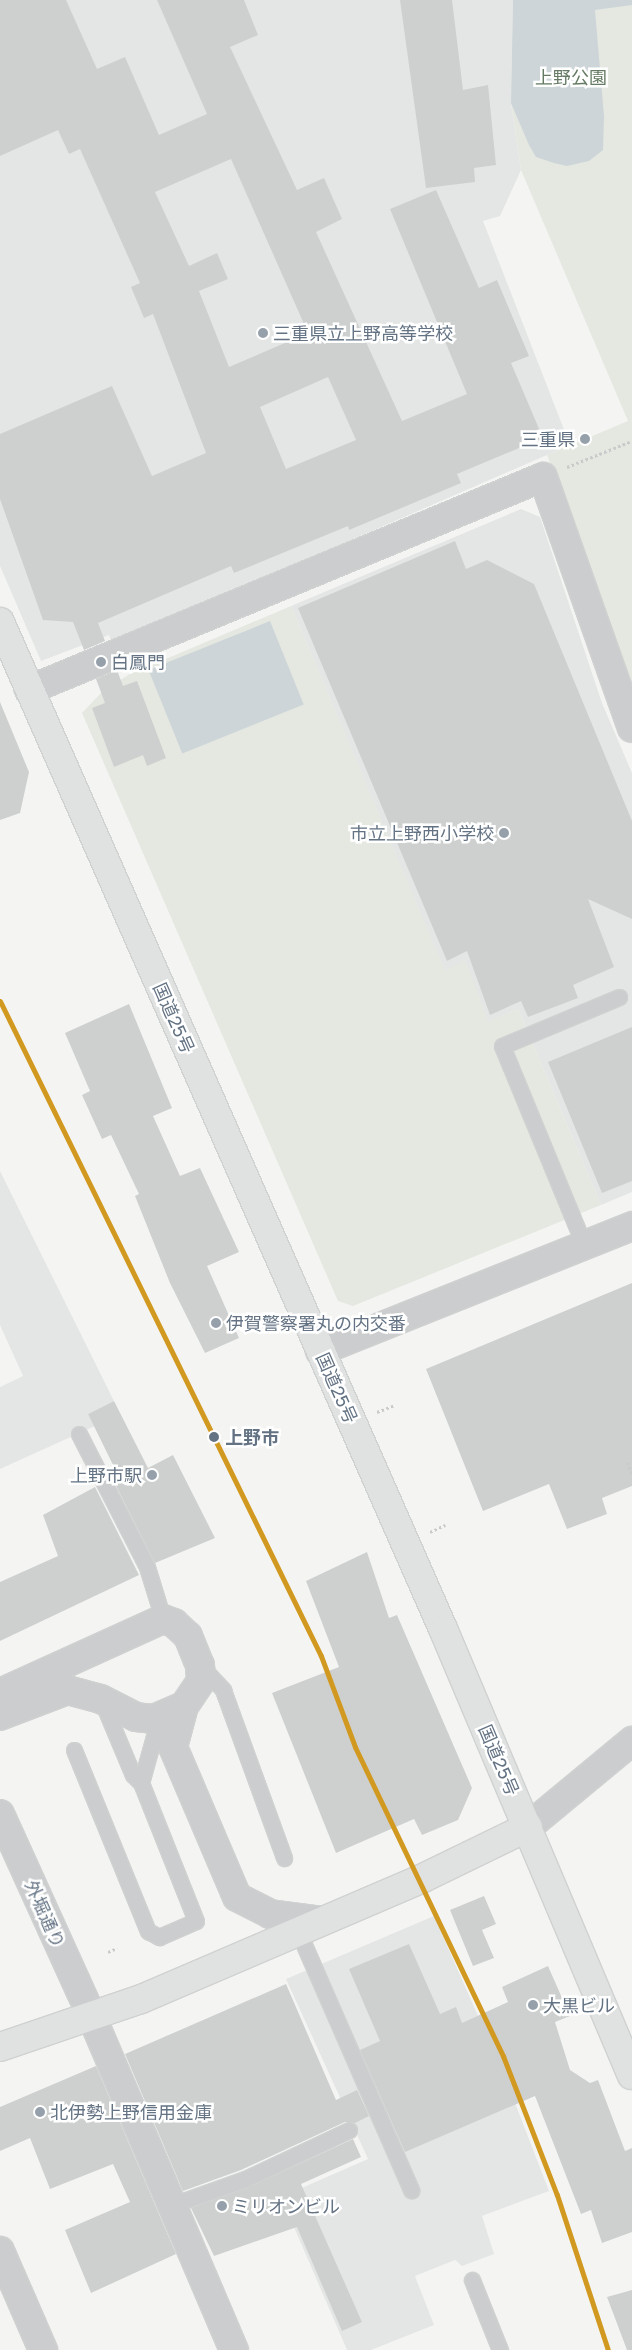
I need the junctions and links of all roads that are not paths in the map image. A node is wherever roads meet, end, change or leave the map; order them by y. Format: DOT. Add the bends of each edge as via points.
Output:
graph roads {
  1 [pos="0,622"];
  2 [pos="8,660"];
  3 [pos="29,690"];
  4 [pos="632,728"];
  5 [pos="619,997"];
  6 [pos="632,1226"];
  7 [pos="584,1245"];
  8 [pos="320,1351"];
  9 [pos="79,1434"];
  10 [pos="162,1619"];
  11 [pos="200,1665"];
  12 [pos="0,1693"];
  13 [pos="101,1699"];
  14 [pos="184,1706"];
  15 [pos="0,1716"];
  16 [pos="159,1718"];
  17 [pos="632,1741"];
  18 [pos="74,1750"];
  19 [pos="141,1782"];
  20 [pos="0,1814"];
  21 [pos="528,1827"];
  22 [pos="284,1858"];
  23 [pos="310,1926"];
  24 [pos="91,2015"];
  25 [pos="0,2047"];
  26 [pos="631,2071"];
  27 [pos="349,2130"];
  28 [pos="411,2190"];
  29 [pos="172,2206"];
  30 [pos="0,2250"];
  31 [pos="472,2280"];
  32 [pos="43,2350"];
  33 [pos="234,2350"];
  34 [pos="500,2350"];
  1 -- 2 [label="main road, 国道25号"];
  2 -- 3 [label="main road, 国道25号"];
  3 -- 4 [label="street" via="543,477"];
  3 -- 8 [label="main road, 国道25号"];
  5 -- 7 [label="lane" via="502,1046"];
  6 -- 7 [label="street"];
  7 -- 8 [label="street"];
  8 -- 21 [label="main road, 国道25号"];
  9 -- 10 [label="lane" via="147,1567"];
  10 -- 11 [label="street" via="174,1623 188,1636"];
  10 -- 12 [label="street"];
  11 -- 14 [label="street" via="201,1680"];
  11 -- 22 [label="lane" via="223,1690"];
  13 -- 15 [label="street" via="68,1690"];
  13 -- 16 [label="street" via="136,1717"];
  13 -- 19 [label="lane" via="133,1775"];
  14 -- 16 [label="street"];
  14 -- 23 [label="street" via="173,1747 236,1897 270,1914"];
  16 -- 19 [label="lane"];
  17 -- 21 [label="street"];
  18 -- 19 [label="lane" via="148,1931 159,1937 196,1922"];
  20 -- 24 [label="street, 外堀通り"];
  21 -- 23 [label="main road"];
  21 -- 26 [label="main road, 国道25号"];
  23 -- 24 [label="main road" via="141,1999"];
  23 -- 28 [label="lane"];
  24 -- 25 [label="main road"];
  24 -- 29 [label="street, 外堀通り"];
  27 -- 29 [label="lane" via="245,2179"];
  29 -- 33 [label="street, 外堀通り"];
  30 -- 32 [label="street"];
  31 -- 34 [label="lane"];
}
